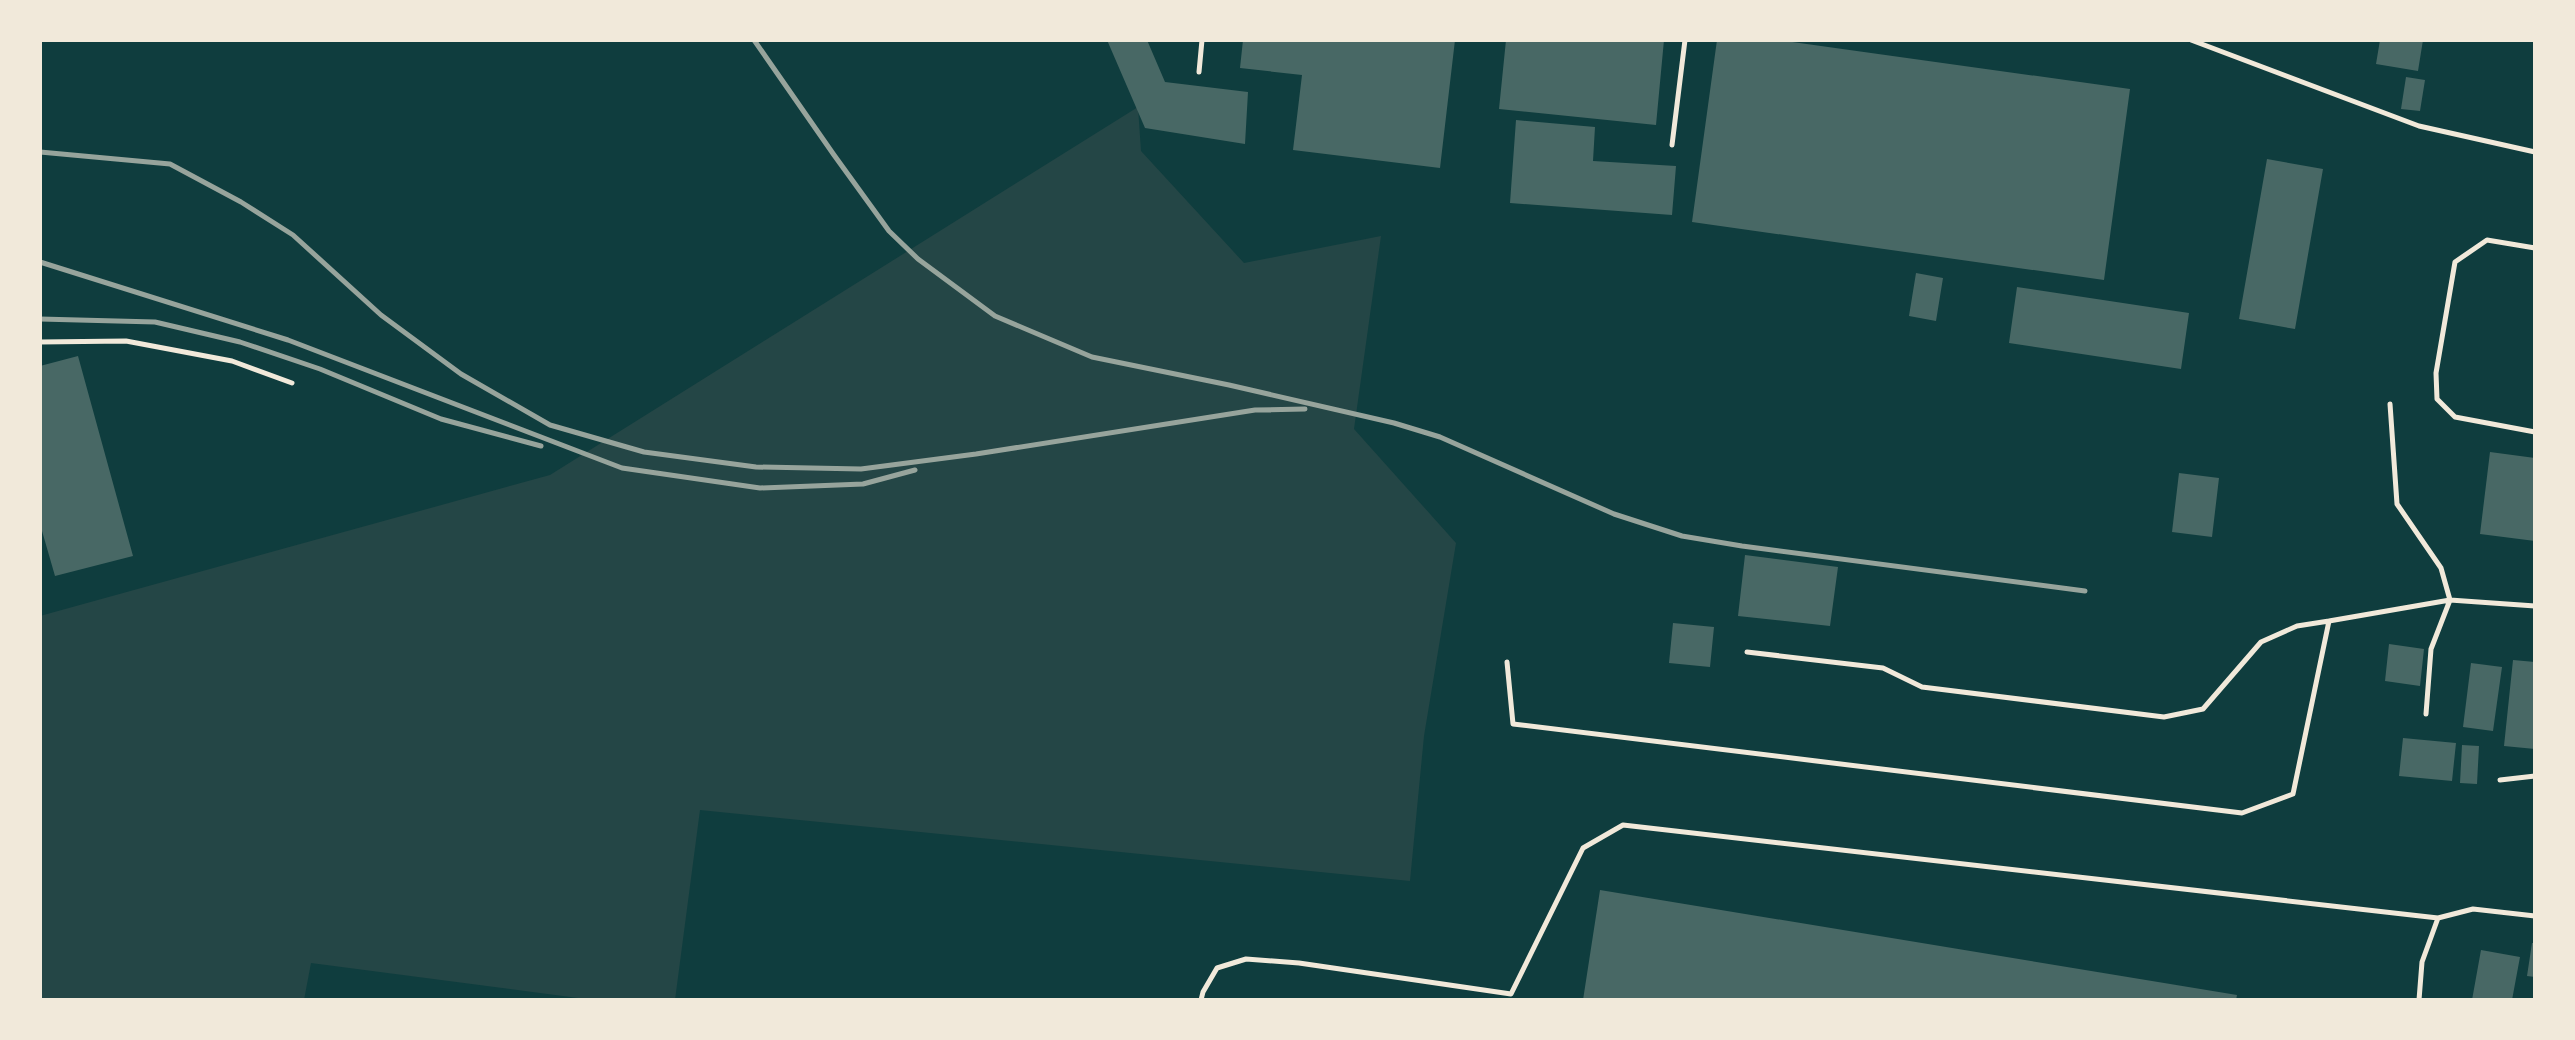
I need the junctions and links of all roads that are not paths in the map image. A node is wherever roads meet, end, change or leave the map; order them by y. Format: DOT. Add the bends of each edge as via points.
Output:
graph roads {
  1 [pos="1202,40"];
  2 [pos="1685,40"];
  3 [pos="2191,40"];
  4 [pos="1199,72"];
  5 [pos="1672,145"];
  6 [pos="2535,152"];
  7 [pos="2535,248"];
  8 [pos="40,342"];
  9 [pos="292,383"];
  10 [pos="2390,404"];
  11 [pos="2535,432"];
  12 [pos="2450,600"];
  13 [pos="2535,606"];
  14 [pos="2329,621"];
  15 [pos="1746,652"];
  16 [pos="1507,662"];
  17 [pos="2426,714"];
  18 [pos="2535,776"];
  19 [pos="2500,780"];
  20 [pos="2535,916"];
  21 [pos="2438,918"];
  22 [pos="1201,1000"];
  23 [pos="2419,1000"];
  1 -- 4 [label="lane"];
  2 -- 5 [label="lane"];
  3 -- 6 [label="lane" via="2420,125"];
  7 -- 11 [label="lane" via="2487,240 2455,262 2436,373 2437,399 2455,417"];
  8 -- 9 [label="lane" via="126,341 232,361"];
  10 -- 12 [label="lane" via="2397,504 2441,568"];
  12 -- 13 [label="lane"];
  12 -- 14 [label="lane"];
  12 -- 17 [label="lane" via="2431,649"];
  14 -- 15 [label="lane" via="2297,626 2261,642 2203,709 2164,717 1922,687 1883,668"];
  14 -- 16 [label="lane" via="2293,794 2242,813 1513,724"];
  18 -- 19 [label="lane"];
  20 -- 21 [label="lane" via="2473,909"];
  21 -- 22 [label="lane" via="1623,825 1583,848 1511,994 1246,959 1217,968"];
  21 -- 23 [label="lane" via="2422,961"];
}
